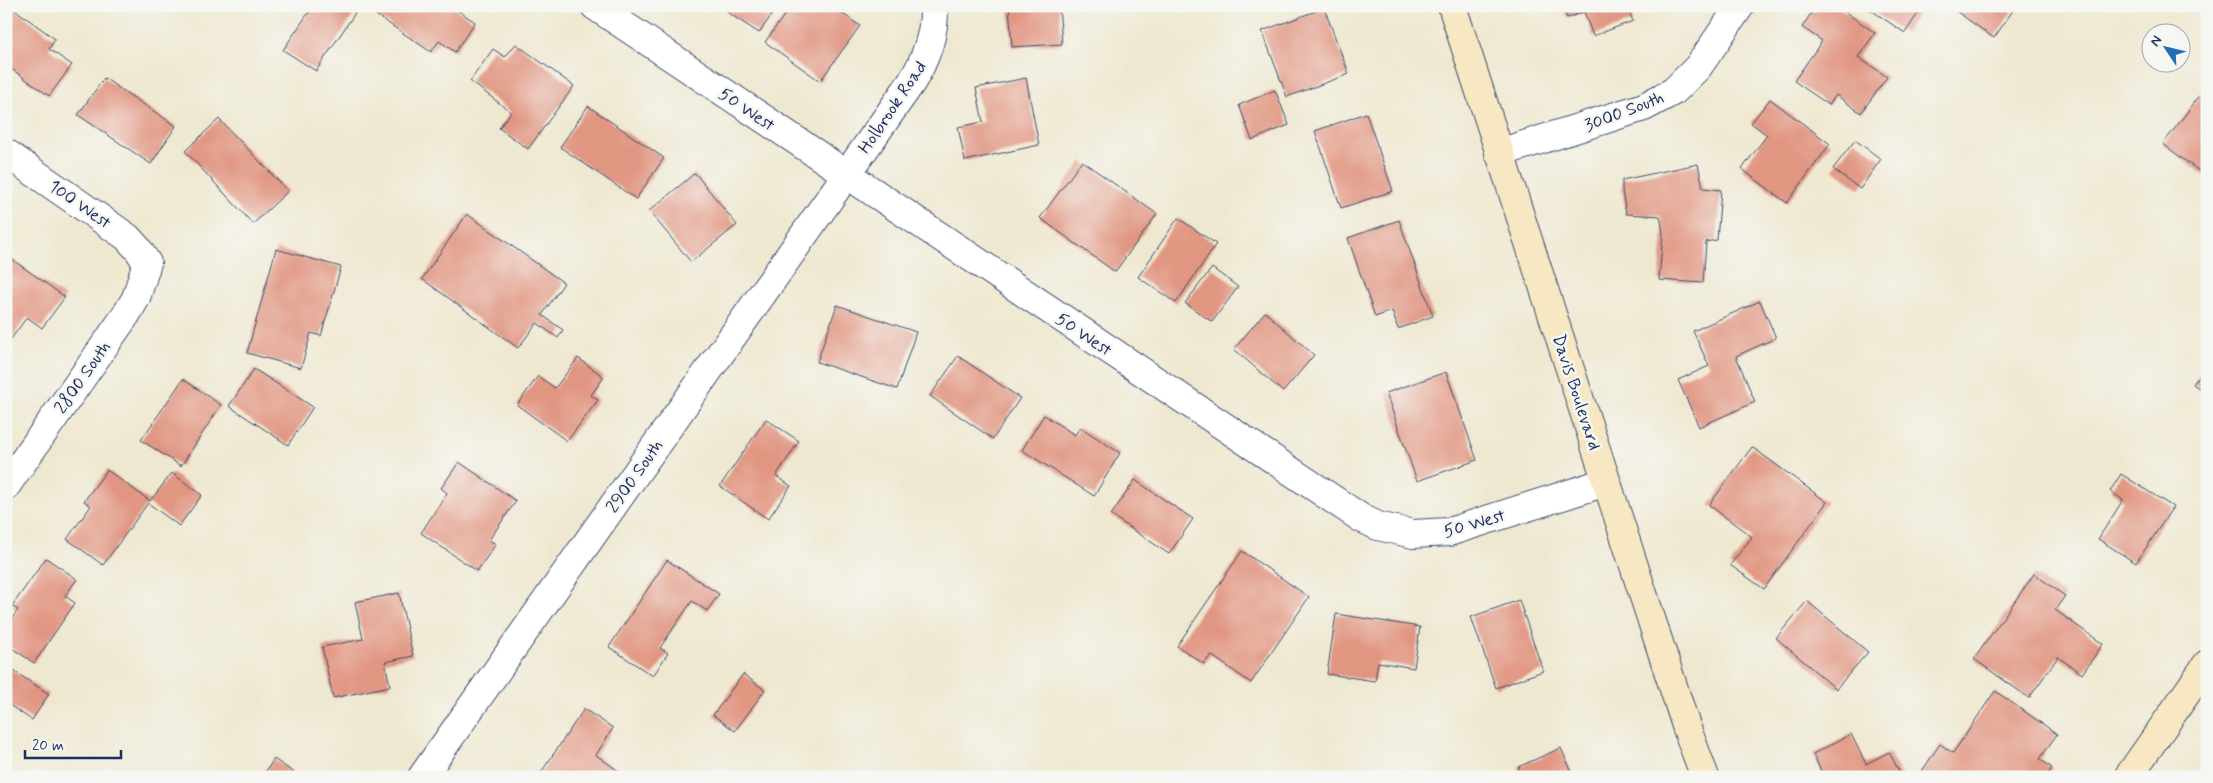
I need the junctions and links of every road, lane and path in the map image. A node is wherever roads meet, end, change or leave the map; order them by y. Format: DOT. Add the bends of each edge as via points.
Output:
graph roads {
  1 [pos="595,6"];
  2 [pos="934,6"];
  3 [pos="1452,6"];
  4 [pos="1740,6"];
  5 [pos="6,153"];
  6 [pos="1500,153"];
  7 [pos="845,175"];
  8 [pos="147,264"];
  9 [pos="1606,482"];
  10 [pos="6,486"];
  11 [pos="2207,664"];
  12 [pos="422,777"];
  13 [pos="1705,777"];
  14 [pos="2128,777"];
  1 -- 7 [label="street, 50 West"];
  2 -- 7 [label="street, Holbrook Road" via="934,28 922,66"];
  3 -- 6 [label="street, Davis Boulevard"];
  4 -- 6 [label="street, 3000 South" via="1687,80 1667,96 1644,107"];
  5 -- 8 [label="street, 100 West" via="127,237"];
  6 -- 9 [label="street, Davis Boulevard"];
  7 -- 9 [label="street, 50 West" via="1353,513 1378,526 1413,534 1449,532"];
  7 -- 12 [label="street, 2900 South"];
  8 -- 10 [label="street, 2800 South" via="131,306"];
  9 -- 13 [label="street, Davis Boulevard"];
  11 -- 14 [label="street"];
}
